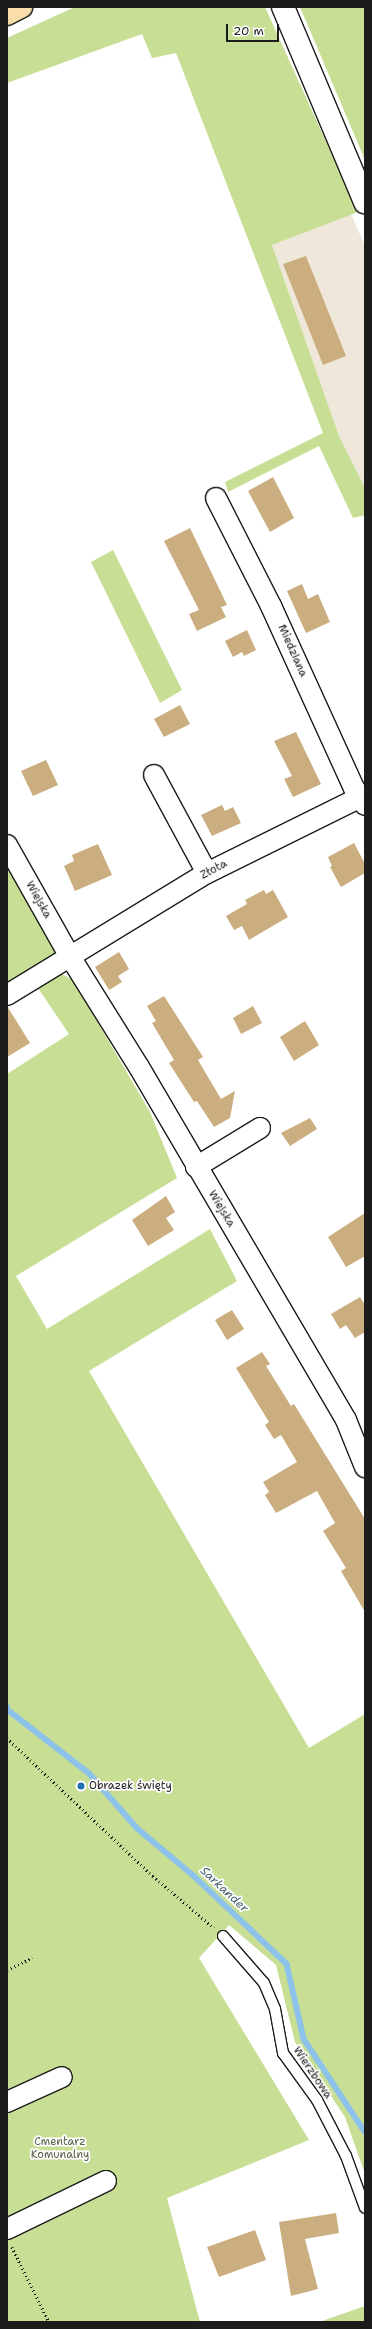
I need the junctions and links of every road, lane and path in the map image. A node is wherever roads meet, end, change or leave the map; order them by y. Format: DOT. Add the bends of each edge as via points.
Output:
graph roads {
  1 [pos="21,7"];
  2 [pos="283,7"];
  3 [pos="7,14"];
  4 [pos="365,202"];
  5 [pos="216,498"];
  6 [pos="154,774"];
  7 [pos="363,799"];
  8 [pos="7,845"];
  9 [pos="208,873"];
  10 [pos="69,955"];
  11 [pos="7,995"];
  12 [pos="260,1128"];
  13 [pos="196,1167"];
  14 [pos="364,1462"];
  15 [pos="7,1738"];
  16 [pos="223,1936"];
  17 [pos="32,1958"];
  18 [pos="7,1970"];
  19 [pos="62,2077"];
  20 [pos="7,2102"];
  21 [pos="106,2181"];
  22 [pos="365,2208"];
  23 [pos="9,2238"];
  24 [pos="49,2322"];
  1 -- 3 [label="highway"];
  2 -- 4 [label="street"];
  5 -- 7 [label="street, Miedziana" via="271,606"];
  6 -- 9 [label="street"];
  7 -- 9 [label="street, Złota"];
  8 -- 10 [label="street, Wiejska"];
  9 -- 10 [label="street, Złota"];
  10 -- 11 [label="street"];
  10 -- 13 [label="street, Wiejska" via="139,1067"];
  12 -- 13 [label="street"];
  13 -- 14 [label="street, Wiejska" via="346,1420"];
  15 -- 16 [label="path" via="153,1876"];
  16 -- 22 [label="lane, Wierzbowa" via="264,1983 275,2010 283,2053 317,2100 346,2156"];
  17 -- 18 [label="path"];
  19 -- 20 [label="street"];
  21 -- 23 [label="street"];
  23 -- 24 [label="path"];
}
